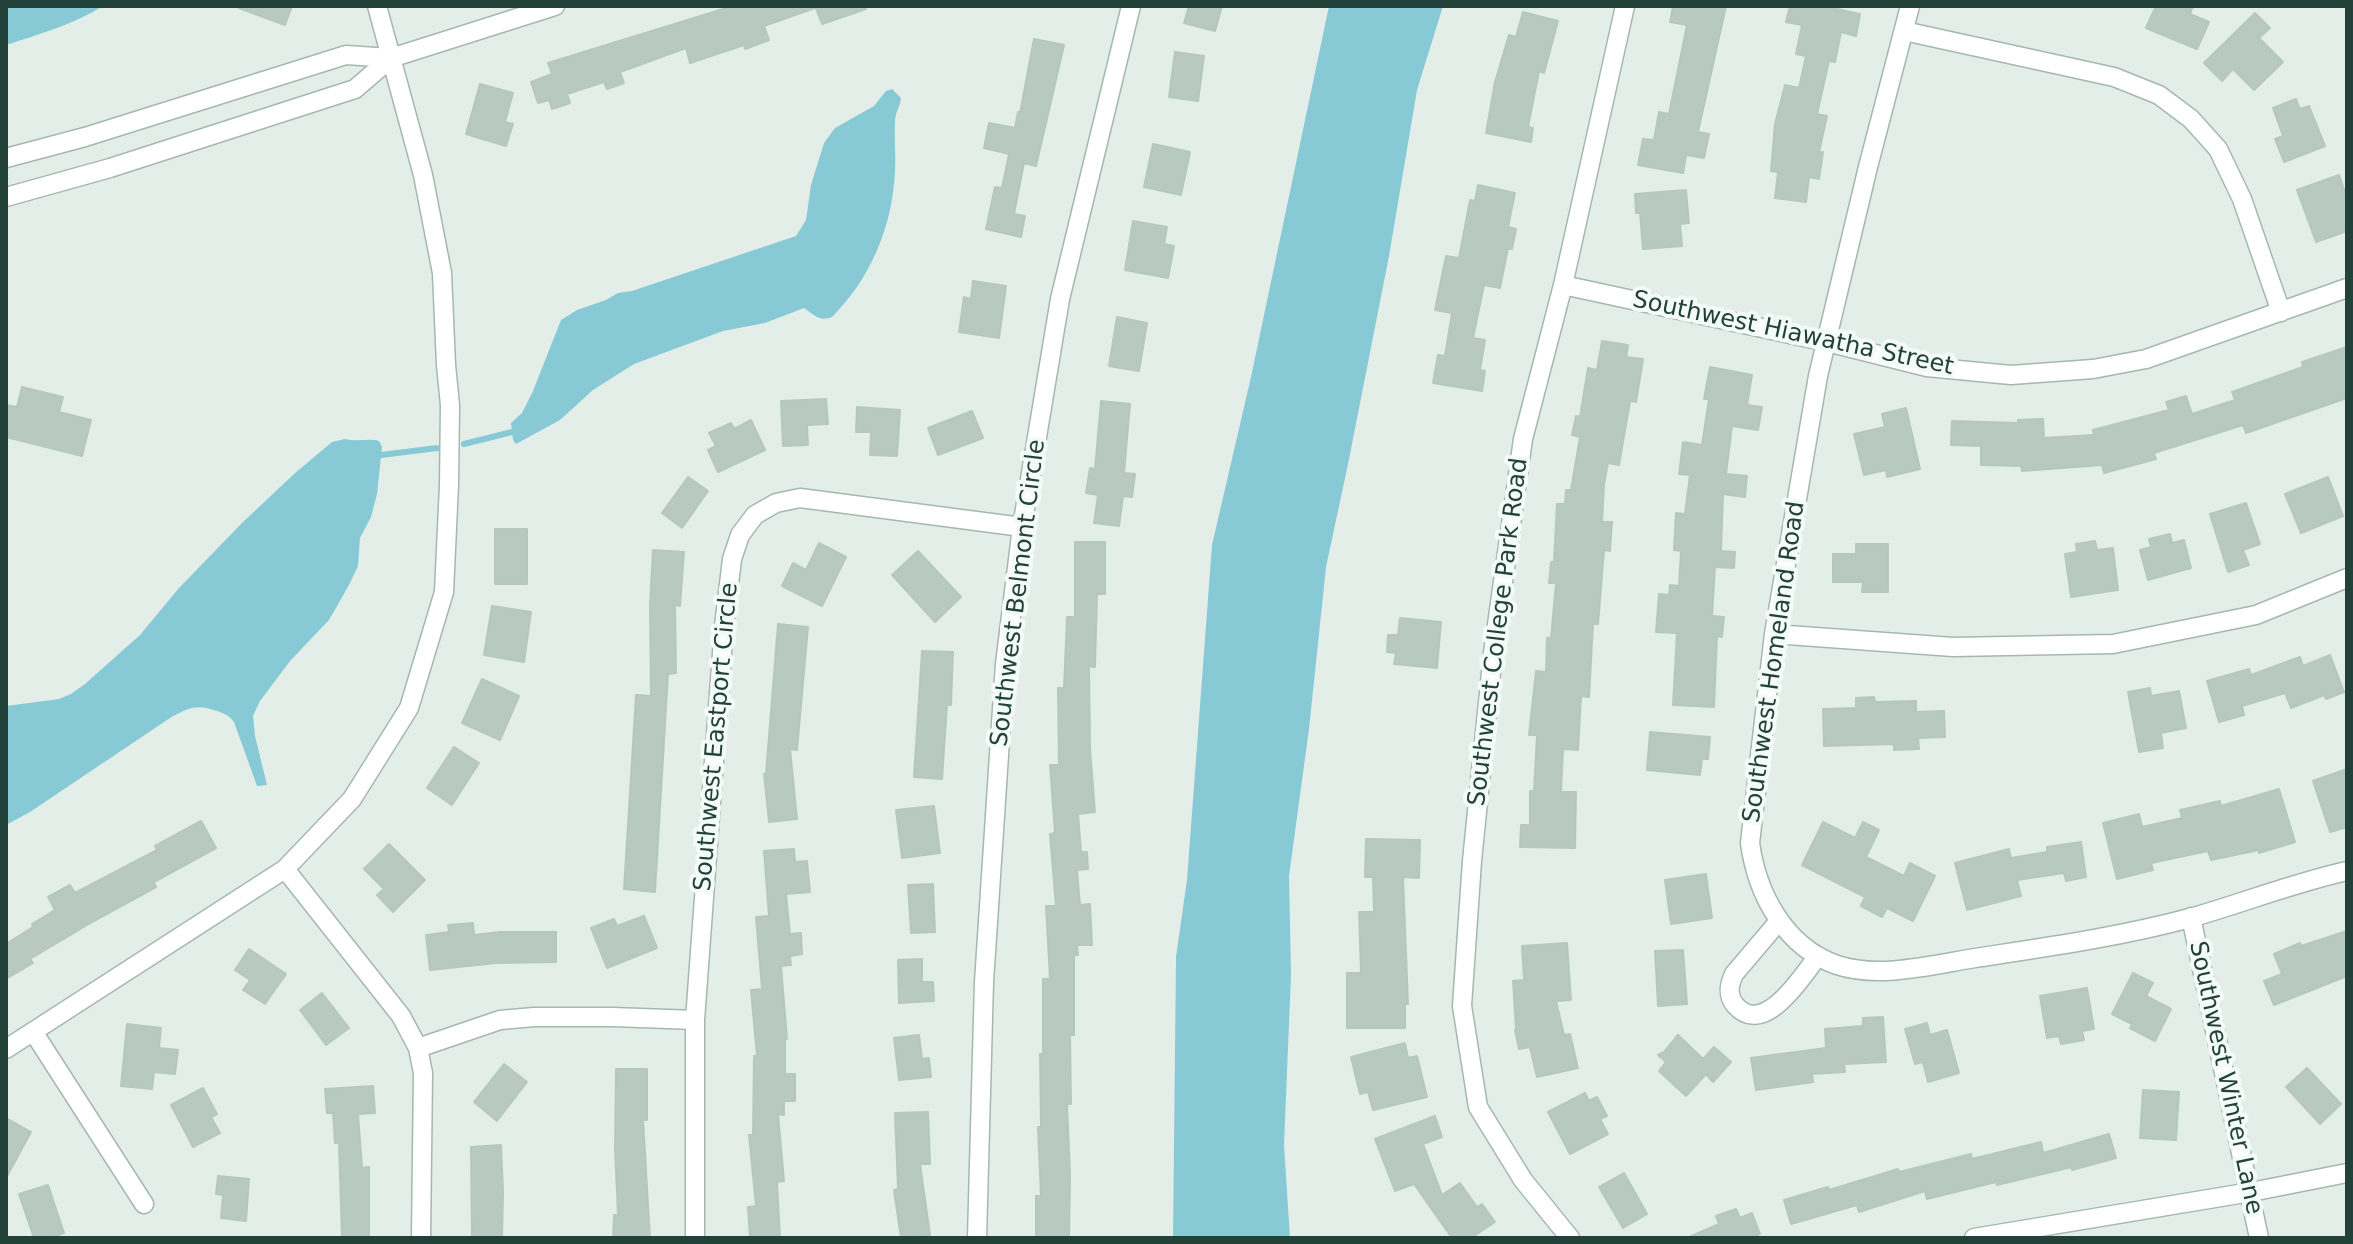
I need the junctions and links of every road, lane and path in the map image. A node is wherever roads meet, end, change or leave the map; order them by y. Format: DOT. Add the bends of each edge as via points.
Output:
graph roads {
  1 [pos="377,6"];
  2 [pos="555,6"];
  3 [pos="1131,6"];
  4 [pos="1625,6"];
  5 [pos="1910,6"];
  6 [pos="1904,31"];
  7 [pos="391,58"];
  8 [pos="6,158"];
  9 [pos="6,197"];
  10 [pos="1563,285"];
  11 [pos="2347,288"];
  12 [pos="2281,312"];
  13 [pos="1827,342"];
  14 [pos="1022,527"];
  15 [pos="2347,578"];
  16 [pos="1774,634"];
  17 [pos="285,869"];
  18 [pos="2347,871"];
  19 [pos="2191,917"];
  20 [pos="1779,921"];
  21 [pos="1818,956"];
  22 [pos="695,1020"];
  23 [pos="34,1033"];
  24 [pos="418,1048"];
  25 [pos="6,1049"];
  26 [pos="2347,1173"];
  27 [pos="2251,1192"];
  28 [pos="144,1204"];
  29 [pos="421,1238"];
  30 [pos="695,1238"];
  31 [pos="977,1238"];
  32 [pos="1570,1238"];
  33 [pos="1974,1238"];
  34 [pos="2259,1238"];
  1 -- 7 [label="street"];
  2 -- 7 [label="street"];
  3 -- 14 [label="street, Southwest Belmont Circle" via="1060,299"];
  4 -- 10 [label="street, Southwest College Park Road"];
  5 -- 6 [label="street, Southwest Homeland Road"];
  6 -- 12 [label="street" via="2114,77 2159,95 2218,149 2242,199"];
  6 -- 13 [label="street, Southwest Homeland Road"];
  7 -- 8 [label="street" via="346,55"];
  7 -- 9 [label="street" via="355,89"];
  7 -- 17 [label="street" via="423,175 442,273 450,405 444,592 409,708 352,799"];
  10 -- 13 [label="street, Southwest Hiawatha Street"];
  10 -- 32 [label="street, Southwest College Park Road" via="1523,439 1495,638 1462,1006 1478,1107 1523,1180"];
  11 -- 12 [label="street, Southwest Hiawatha Street"];
  12 -- 13 [label="street, Southwest Hiawatha Street" via="2146,359 2011,375 1927,367"];
  13 -- 16 [label="street, Southwest Homeland Road"];
  14 -- 22 [label="street, Southwest Eastport Circle" via="800,498 755,515 740,535 724,626"];
  14 -- 31 [label="street, Southwest Belmont Circle" via="1005,664 986,950"];
  15 -- 16 [label="street" via="2256,615 2113,644 1953,647"];
  16 -- 20 [label="street, Southwest Homeland Road" via="1750,843 1766,901"];
  17 -- 23 [label="street"];
  17 -- 24 [label="street" via="401,1016"];
  18 -- 19 [label="street, Southwest Homeland Road"];
  19 -- 21 [label="street, Southwest Homeland Road" via="2111,936 1885,972 1839,966"];
  19 -- 27 [label="street, Southwest Winter Lane"];
  20 -- 21 [label="street, Southwest Homeland Road"];
  20 -- 21 [label="street" via="1734,974 1729,994 1734,1004 1749,1013 1779,1005"];
  22 -- 24 [label="street" via="500,1020"];
  22 -- 30 [label="street, Southwest Eastport Circle"];
  23 -- 25 [label="street"];
  23 -- 28 [label="street"];
  24 -- 29 [label="street" via="423,1073"];
  26 -- 27 [label="street"];
  27 -- 33 [label="street"];
  27 -- 34 [label="street, Southwest Winter Lane"];
}
